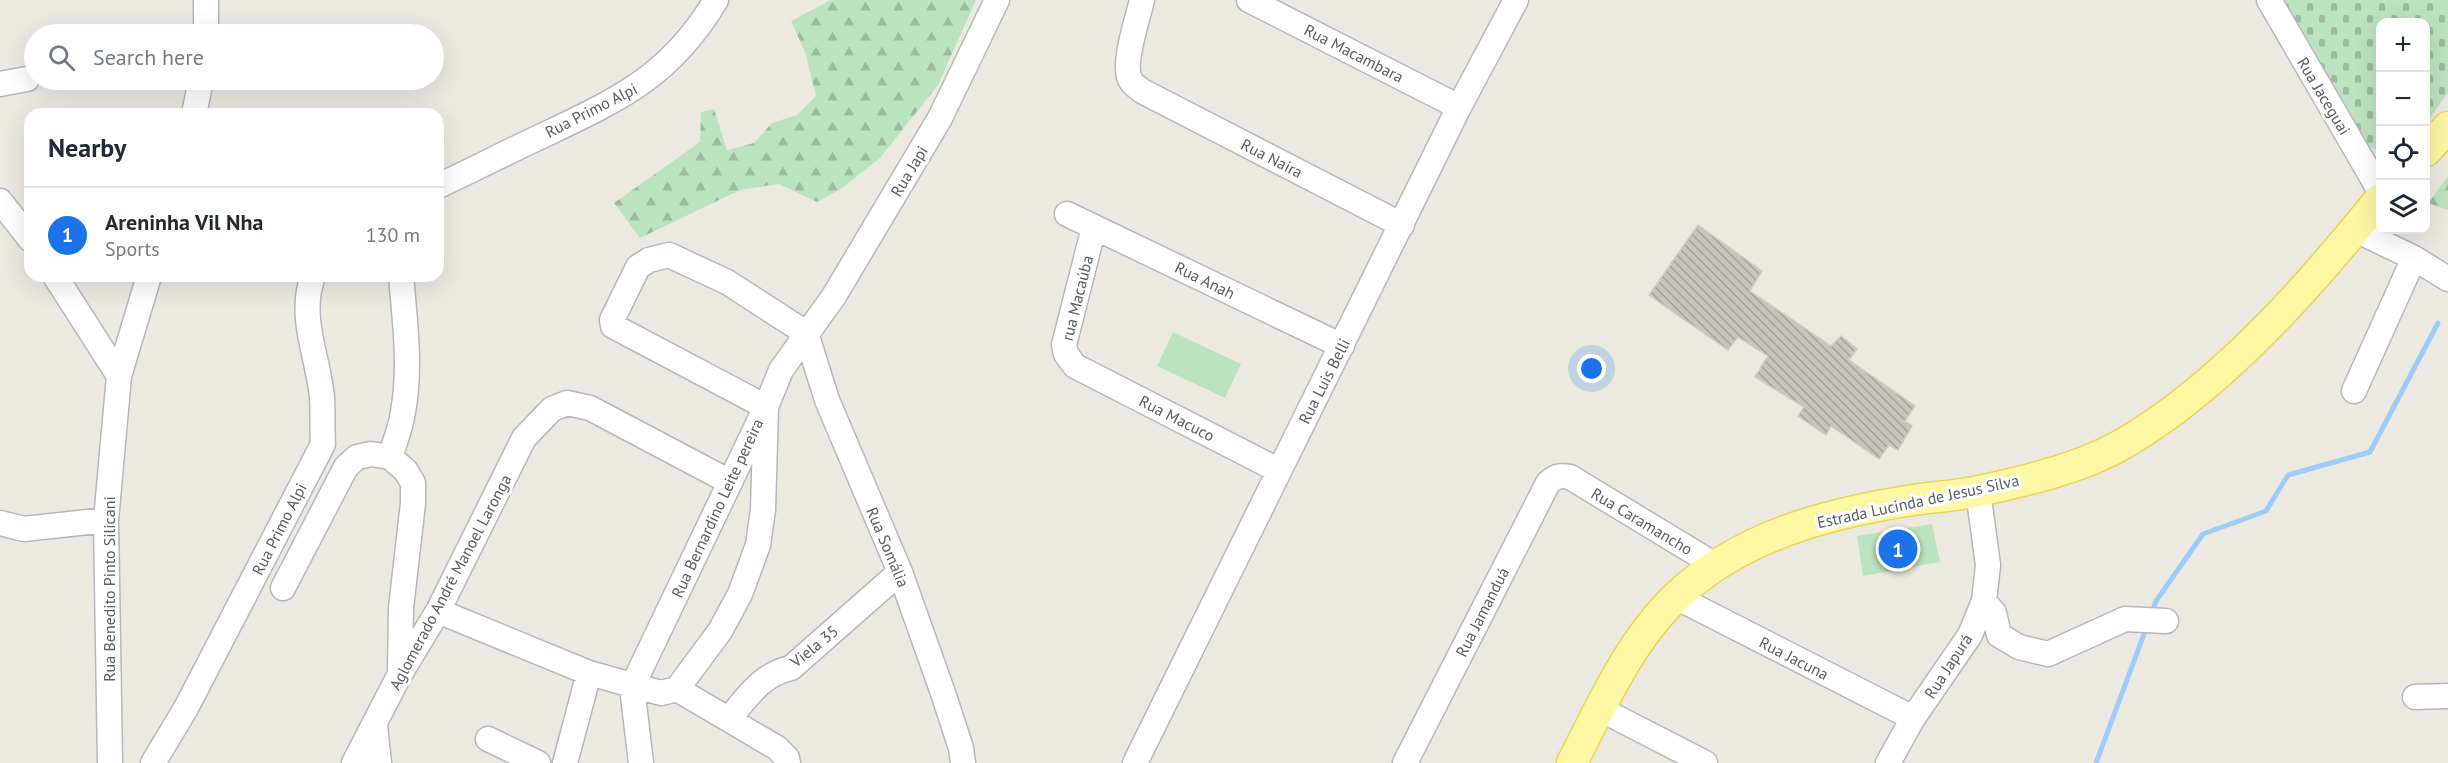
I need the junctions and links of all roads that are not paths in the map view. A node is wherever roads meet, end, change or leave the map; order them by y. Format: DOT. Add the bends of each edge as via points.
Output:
graph roads {
  1 [pos="206,0"];
  2 [pos="716,0"];
  3 [pos="997,0"];
  4 [pos="1142,0"];
  5 [pos="1249,0"];
  6 [pos="1516,0"];
  7 [pos="2269,0"];
  8 [pos="206,24"];
  9 [pos="24,80"];
  10 [pos="0,84"];
  11 [pos="199,90"];
  12 [pos="1459,107"];
  13 [pos="195,108"];
  14 [pos="2448,127"];
  15 [pos="2430,147"];
  16 [pos="444,183"];
  17 [pos="2376,184"];
  18 [pos="0,201"];
  19 [pos="2376,205"];
  20 [pos="1067,214"];
  21 [pos="1402,225"];
  22 [pos="1094,227"];
  23 [pos="2356,230"];
  24 [pos="24,231"];
  25 [pos="2414,258"];
  26 [pos="2448,279"];
  27 [pos="59,282"];
  28 [pos="147,282"];
  29 [pos="311,282"];
  30 [pos="402,282"];
  31 [pos="806,333"];
  32 [pos="1342,346"];
  33 [pos="1075,366"];
  34 [pos="119,376"];
  35 [pos="2354,391"];
  36 [pos="766,407"];
  37 [pos="390,457"];
  38 [pos="1278,470"];
  39 [pos="1569,477"];
  40 [pos="730,482"];
  41 [pos="1978,491"];
  42 [pos="106,520"];
  43 [pos="0,523"];
  44 [pos="1714,566"];
  45 [pos="900,572"];
  46 [pos="283,588"];
  47 [pos="1676,597"];
  48 [pos="1984,601"];
  49 [pos="438,611"];
  50 [pos="2166,621"];
  51 [pos="589,673"];
  52 [pos="400,674"];
  53 [pos="632,687"];
  54 [pos="677,688"];
  55 [pos="2448,696"];
  56 [pos="2415,697"];
  57 [pos="1599,709"];
  58 [pos="1913,718"];
  59 [pos="729,719"];
  60 [pos="375,726"];
  61 [pos="488,739"];
  62 [pos="110,763"];
  63 [pos="153,763"];
  64 [pos="354,763"];
  65 [pos="379,763"];
  66 [pos="538,763"];
  67 [pos="565,763"];
  68 [pos="641,763"];
  69 [pos="788,763"];
  70 [pos="963,763"];
  71 [pos="1135,763"];
  72 [pos="1405,763"];
  73 [pos="1572,763"];
  74 [pos="1705,763"];
  75 [pos="1888,763"];
  1 -- 8 [label="street"];
  2 -- 16 [label="street, Rua Primo Alpi" via="689,41 642,84 611,103"];
  3 -- 31 [label="street, Rua Japi" via="940,118 834,296"];
  4 -- 21 [label="street, Rua Naira" via="1127,71 1142,91"];
  5 -- 12 [label="street, Rua Macambara"];
  6 -- 12 [label="street, Rua Luis Belli"];
  7 -- 17 [label="street, Rua Jaceguai"];
  9 -- 10 [label="street"];
  11 -- 13 [label="street"];
  12 -- 21 [label="street, Rua Luis Belli"];
  14 -- 15 [label="main road"];
  18 -- 24 [label="street"];
  19 -- 23 [label="main road, Estrada Lucinda de Jesus Silva"];
  20 -- 22 [label="street, Rua Anah"];
  21 -- 32 [label="street, Rua Luis Belli"];
  22 -- 32 [label="street, Rua Anah"];
  22 -- 33 [label="street, rua Macaúba" via="1064,345"];
  23 -- 25 [label="street"];
  23 -- 41 [label="main road, Estrada Lucinda de Jesus Silva" via="2270,326 2211,381 2153,425 2099,456"];
  25 -- 26 [label="street"];
  25 -- 35 [label="street"];
  27 -- 34 [label="street"];
  28 -- 34 [label="street, Rua Benedito Pinto Silicani"];
  29 -- 63 [label="street, Rua Primo Alpi" via="306,315 322,396 323,444 186,708"];
  30 -- 37 [label="street" via="408,381"];
  31 -- 36 [label="street, Rua Bernardino Leite pereira" via="775,380"];
  31 -- 36 [label="street" via="727,282 669,255 638,267 612,320 613,326"];
  31 -- 45 [label="street, Rua Somália" via="827,400"];
  32 -- 38 [label="street, Rua Luis Belli"];
  33 -- 38 [label="street, Rua Macuco"];
  34 -- 42 [label="street, Rua Benedito Pinto Silicani"];
  36 -- 40 [label="street, Rua Bernardino Leite pereira"];
  36 -- 54 [label="street" via="758,545 740,594 720,631"];
  37 -- 46 [label="street" via="357,457 346,467"];
  37 -- 52 [label="street" via="413,483 401,608"];
  38 -- 71 [label="street, Rua Luis Belli"];
  39 -- 44 [label="street, Rua Caramancho"];
  39 -- 72 [label="street, Rua Jamanduá" via="1561,476 1548,483"];
  40 -- 49 [label="street, Aglomerado André Manoel Laronga" via="590,408 567,403 552,409 524,438"];
  40 -- 53 [label="street, Rua Bernardino Leite pereira"];
  41 -- 44 [label="main road, Estrada Lucinda de Jesus Silva" via="1852,511 1790,528"];
  41 -- 48 [label="street, Rua Japurá" via="1988,565"];
  42 -- 43 [label="street" via="24,529"];
  42 -- 62 [label="street, Rua Benedito Pinto Silicani"];
  44 -- 47 [label="main road, Estrada Lucinda de Jesus Silva"];
  45 -- 59 [label="street, Viela 35" via="791,668 775,671"];
  45 -- 70 [label="street, Rua Somália"];
  47 -- 57 [label="main road, Estrada Lucinda de Jesus Silva" via="1644,636"];
  47 -- 58 [label="street, Rua Jacuna"];
  48 -- 50 [label="street" via="1994,613 1999,635 2019,647 2048,654 2125,619"];
  48 -- 58 [label="street, Rua Japurá" via="1970,635"];
  49 -- 51 [label="street"];
  49 -- 52 [label="street, Aglomerado André Manoel Laronga"];
  51 -- 53 [label="street"];
  51 -- 67 [label="street"];
  52 -- 60 [label="street, Aglomerado André Manoel Laronga"];
  53 -- 54 [label="street" via="661,693"];
  53 -- 68 [label="street"];
  54 -- 59 [label="street"];
  55 -- 56 [label="street"];
  57 -- 73 [label="main road, Estrada Lucinda de Jesus Silva"];
  57 -- 74 [label="street"];
  58 -- 75 [label="street, Rua Japurá"];
  59 -- 69 [label="street" via="777,748"];
  60 -- 64 [label="street, Aglomerado André Manoel Laronga"];
  60 -- 65 [label="street"];
  61 -- 66 [label="street"];
}
